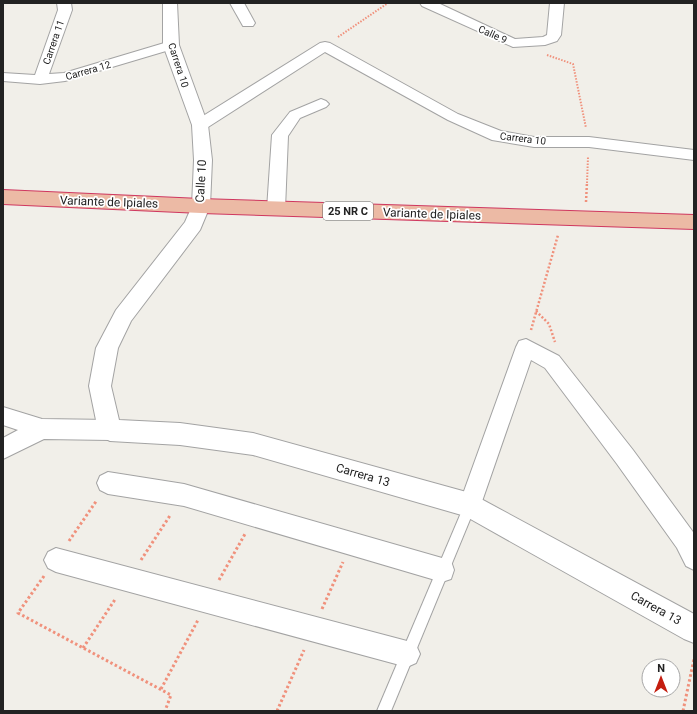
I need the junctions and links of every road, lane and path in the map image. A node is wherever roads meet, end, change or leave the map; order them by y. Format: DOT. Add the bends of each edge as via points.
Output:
graph roads {
  1 [pos="64,3"];
  2 [pos="170,3"];
  3 [pos="237,3"];
  4 [pos="388,3"];
  5 [pos="427,3"];
  6 [pos="557,3"];
  7 [pos="248,23"];
  8 [pos="171,46"];
  9 [pos="325,46"];
  10 [pos="547,55"];
  11 [pos="3,78"];
  12 [pos="40,80"];
  13 [pos="321,104"];
  14 [pos="200,125"];
  15 [pos="589,142"];
  16 [pos="694,154"];
  17 [pos="3,197"];
  18 [pos="201,206"];
  19 [pos="276,209"];
  20 [pos="562,219"];
  21 [pos="585,220"];
  22 [pos="694,222"];
  23 [pos="526,347"];
  24 [pos="3,416"];
  25 [pos="42,429"];
  26 [pos="110,430"];
  27 [pos="3,449"];
  28 [pos="108,483"];
  29 [pos="470,505"];
  30 [pos="694,558"];
  31 [pos="56,560"];
  32 [pos="442,570"];
  33 [pos="18,613"];
  34 [pos="694,629"];
  35 [pos="407,654"];
  36 [pos="694,659"];
  37 [pos="165,711"];
  38 [pos="384,711"];
  39 [pos="683,711"];
  1 -- 12 [label="street, Carrera 11" via="65,10"];
  2 -- 8 [label="street, Carrera 10"];
  3 -- 7 [label="street"];
  4 -- 9 [label="path"];
  5 -- 6 [label="street, Calle 9" via="513,43 545,41 552,38"];
  8 -- 12 [label="street, Carrera 12" via="65,77"];
  8 -- 14 [label="street, Carrera 10"];
  9 -- 14 [label="street"];
  9 -- 15 [label="street, Carrera 10" via="453,117 498,136 534,142"];
  10 -- 15 [label="path" via="574,64"];
  11 -- 12 [label="street, Carrera 12"];
  13 -- 19 [label="street" via="295,115 280,135"];
  14 -- 18 [label="street, Calle 10" via="203,160"];
  15 -- 16 [label="street, Carrera 10"];
  15 -- 21 [label="path"];
  17 -- 18 [label="highway, Variante de Ipiales / 25 NR C"];
  18 -- 19 [label="highway, Variante de Ipiales / 25 NR C"];
  18 -- 26 [label="street, Calle 10" via="193,225 123,316 107,348 100,386"];
  19 -- 20 [label="highway, Variante de Ipiales / 25 NR C"];
  20 -- 21 [label="highway, Variante de Ipiales / 25 NR C"];
  20 -- 23 [label="path"];
  21 -- 22 [label="highway, Variante de Ipiales / 25 NR C"];
  23 -- 29 [label="street"];
  23 -- 30 [label="street" via="552,362 625,457 685,540"];
  24 -- 25 [label="street, Carrera 13"];
  25 -- 26 [label="street, Carrera 13"];
  25 -- 27 [label="street"];
  26 -- 29 [label="street, Carrera 13" via="180,434 252,444"];
  28 -- 32 [label="street" via="184,495"];
  29 -- 32 [label="lane"];
  29 -- 34 [label="street, Carrera 13"];
  31 -- 35 [label="street"];
  32 -- 35 [label="lane"];
  33 -- 37 [label="path" via="171,695"];
  35 -- 38 [label="lane"];
  36 -- 39 [label="path"];
}
